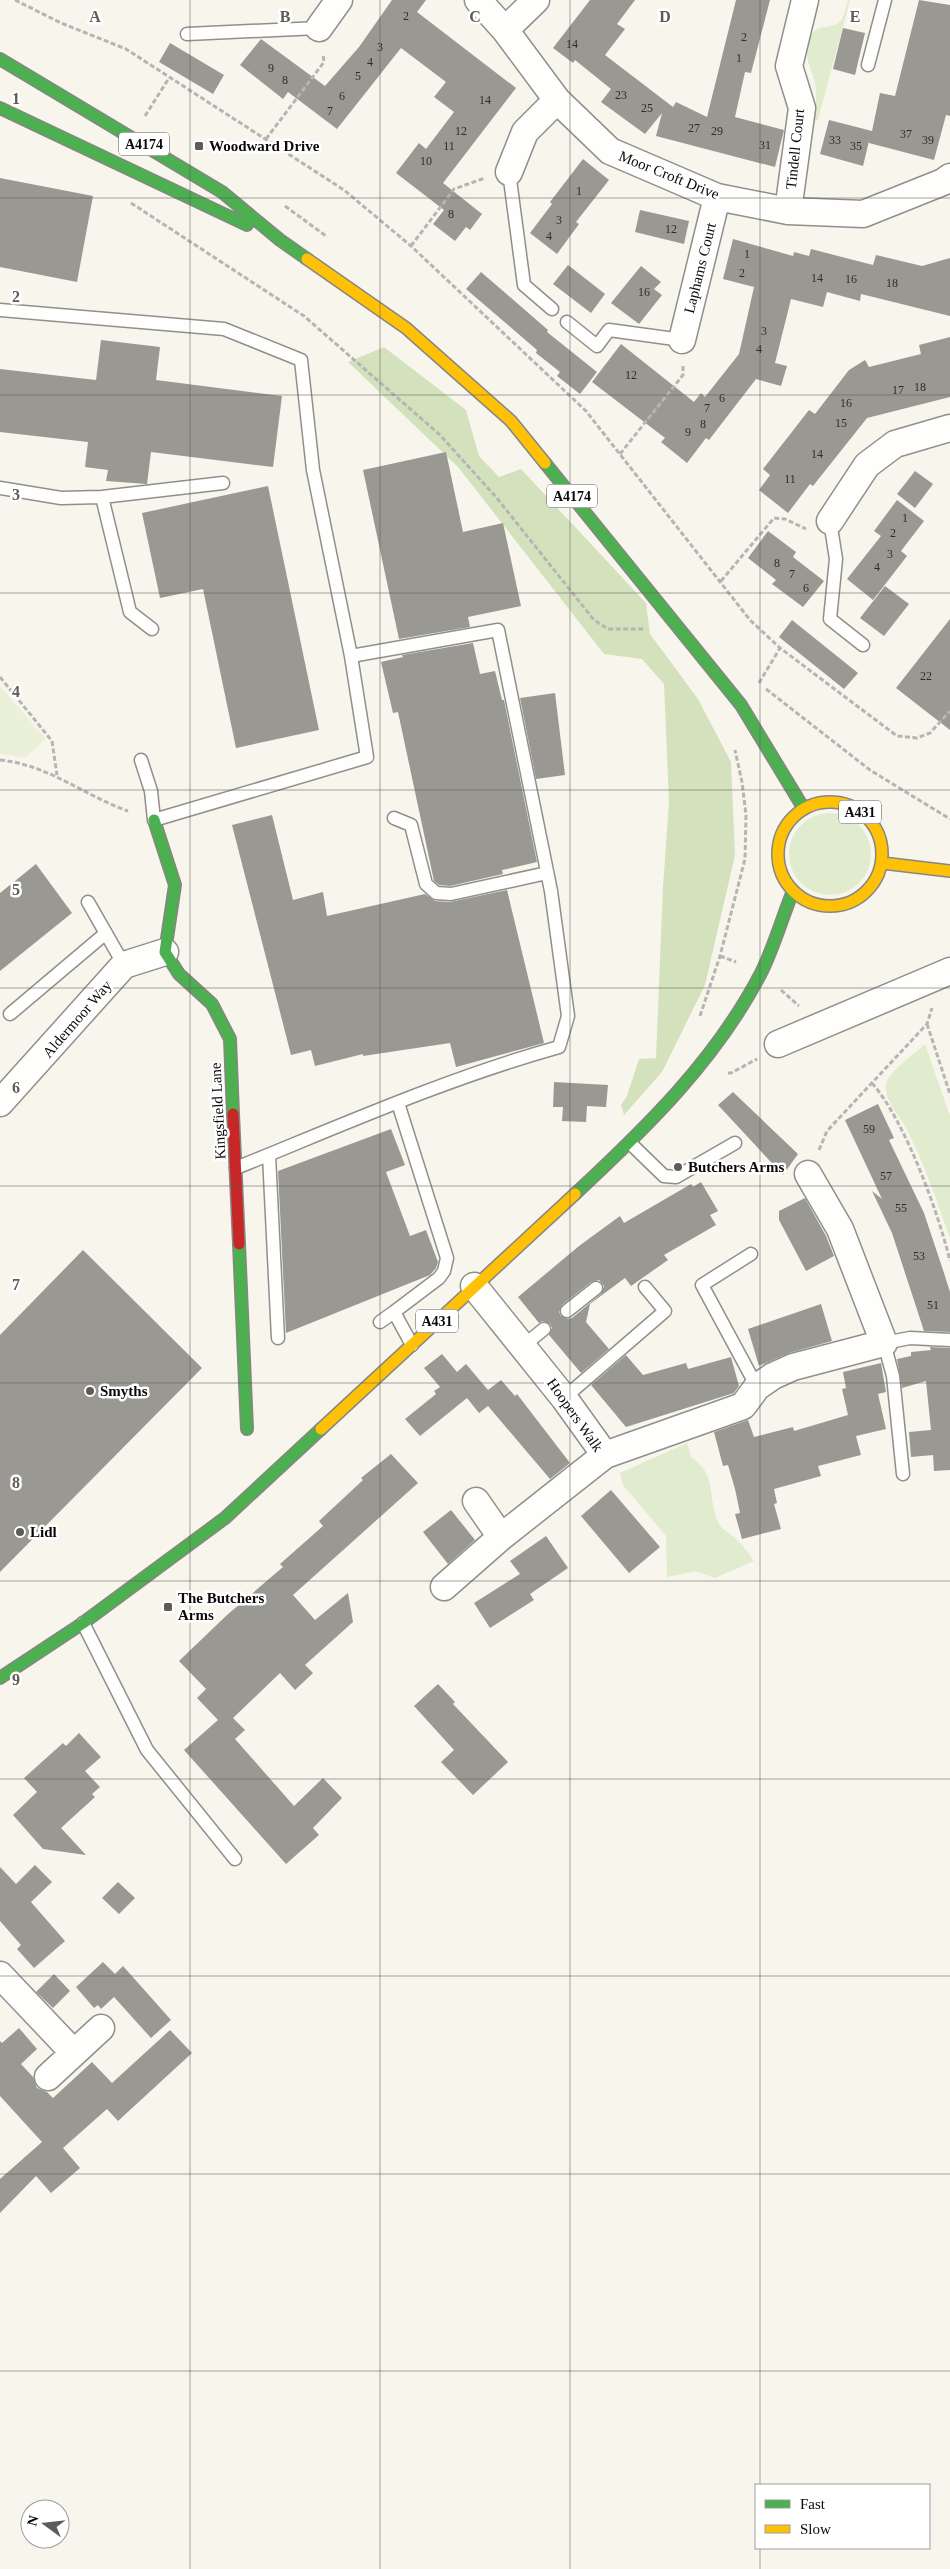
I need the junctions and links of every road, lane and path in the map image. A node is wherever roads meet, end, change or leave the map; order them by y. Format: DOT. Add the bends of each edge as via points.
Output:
graph roads {
  1 [pos="339,0"];
  2 [pos="478,0"];
  3 [pos="536,0"];
  4 [pos="805,0"];
  5 [pos="885,0"];
  6 [pos="18,1"];
  7 [pos="320,28"];
  8 [pos="505,30"];
  9 [pos="187,34"];
  10 [pos="0,59"];
  11 [pos="868,65"];
  12 [pos="169,78"];
  13 [pos="557,100"];
  14 [pos="0,108"];
  15 [pos="32,110"];
  16 [pos="144,118"];
  17 [pos="266,139"];
  18 [pos="104,160"];
  19 [pos="510,172"];
  20 [pos="948,185"];
  21 [pos="717,197"];
  22 [pos="124,198"];
  23 [pos="788,211"];
  24 [pos="280,240"];
  25 [pos="411,246"];
  26 [pos="552,309"];
  27 [pos="0,310"];
  28 [pos="567,322"];
  29 [pos="682,340"];
  30 [pos="950,428"];
  31 [pos="620,454"];
  32 [pos="223,483"];
  33 [pos="0,488"];
  34 [pos="102,497"];
  35 [pos="830,521"];
  36 [pos="721,581"];
  37 [pos="652,628"];
  38 [pos="152,629"];
  39 [pos="863,645"];
  40 [pos="351,656"];
  41 [pos="0,677"];
  42 [pos="950,711"];
  43 [pos="731,742"];
  44 [pos="0,760"];
  45 [pos="141,760"];
  46 [pos="57,775"];
  47 [pos="804,809"];
  48 [pos="394,818"];
  49 [pos="154,820"];
  50 [pos="882,863"];
  51 [pos="950,871"];
  52 [pos="547,873"];
  53 [pos="793,891"];
  54 [pos="88,902"];
  55 [pos="106,933"];
  56 [pos="165,952"];
  57 [pos="124,965"];
  58 [pos="947,973"];
  59 [pos="10,1014"];
  60 [pos="698,1020"];
  61 [pos="927,1024"];
  62 [pos="778,1044"];
  63 [pos="702,1066"];
  64 [pos="872,1083"];
  65 [pos="950,1094"];
  66 [pos="398,1102"];
  67 [pos="0,1103"];
  68 [pos="630,1143"];
  69 [pos="735,1143"];
  70 [pos="269,1155"];
  71 [pos="236,1168"];
  72 [pos="808,1174"];
  73 [pos="751,1254"];
  74 [pos="950,1261"];
  75 [pos="474,1286"];
  76 [pos="645,1287"];
  77 [pos="596,1288"];
  78 [pos="567,1311"];
  79 [pos="394,1312"];
  80 [pos="380,1322"];
  81 [pos="544,1329"];
  82 [pos="278,1338"];
  83 [pos="950,1340"];
  84 [pos="884,1343"];
  85 [pos="412,1345"];
  86 [pos="523,1346"];
  87 [pos="757,1387"];
  88 [pos="564,1398"];
  89 [pos="247,1429"];
  90 [pos="605,1454"];
  91 [pos="903,1474"];
  92 [pos="476,1501"];
  93 [pos="501,1537"];
  94 [pos="444,1586"];
  95 [pos="83,1623"];
  96 [pos="0,1678"];
  97 [pos="235,1859"];
  98 [pos="0,1975"];
  99 [pos="101,2028"];
  100 [pos="74,2054"];
  101 [pos="48,2077"];
  1 -- 7 [label="street"];
  2 -- 8 [label="street, Moor Croft Drive"];
  3 -- 8 [label="street"];
  4 -- 23 [label="street, Tindell Court" via="789,66 802,108"];
  5 -- 11 [label="lane"];
  6 -- 12 [label="path" via="126,49"];
  7 -- 9 [label="lane"];
  7 -- 17 [label="path" via="324,62"];
  8 -- 13 [label="street, Moor Croft Drive"];
  10 -- 24 [label="main road, A4174" via="222,192"];
  12 -- 16 [label="path"];
  12 -- 17 [label="path"];
  13 -- 19 [label="street" via="525,132"];
  13 -- 21 [label="street, Moor Croft Drive" via="610,151"];
  14 -- 18 [label="main road, A4174"];
  15 -- 18 [label="main road, A4174"];
  17 -- 25 [label="path" via="344,190"];
  18 -- 24 [label="main road, A4174"];
  19 -- 25 [label="path" via="471,181 454,189"];
  19 -- 26 [label="lane" via="524,285"];
  20 -- 23 [label="street, Moor Croft Drive" via="863,214"];
  21 -- 23 [label="street, Moor Croft Drive"];
  21 -- 29 [label="street, Laphams Court"];
  22 -- 37 [label="path" via="304,316 440,435 496,497 594,620 608,629"];
  24 -- 47 [label="main road, A4174" via="406,328 511,421 741,705"];
  25 -- 31 [label="path" via="586,411"];
  27 -- 40 [label="lane" via="224,329 301,360 313,470"];
  28 -- 29 [label="lane" via="597,346 609,330"];
  29 -- 31 [label="path" via="683,375"];
  30 -- 35 [label="street" via="895,444 867,465"];
  31 -- 36 [label="path"];
  32 -- 34 [label="lane"];
  33 -- 34 [label="lane" via="61,498"];
  34 -- 38 [label="lane" via="130,612"];
  35 -- 36 [label="path" via="813,530 774,518"];
  35 -- 39 [label="lane" via="836,559 830,619"];
  36 -- 42 [label="path" via="750,620 780,648 897,736 917,738 930,733"];
  40 -- 49 [label="lane" via="367,758"];
  40 -- 52 [label="lane" via="498,630"];
  41 -- 46 [label="path" via="52,741"];
  43 -- 60 [label="path" via="742,782 746,815 745,859 720,956"];
  44 -- 46 [label="path" via="19,762"];
  45 -- 49 [label="lane" via="151,791"];
  46 -- 49 [label="path" via="103,802"];
  47 -- 50 [label="main road, A431" via="822,802 839,802 858,810 872,823 881,841"];
  47 -- 53 [label="main road, A431" via="790,821 780,839 778,860"];
  48 -- 52 [label="lane" via="410,824 426,884 436,893 451,894"];
  49 -- 56 [label="main road" via="175,885"];
  50 -- 51 [label="main road"];
  50 -- 53 [label="main road" via="867,891 849,903 828,906 810,902"];
  52 -- 66 [label="lane" via="568,1016 559,1047 502,1063"];
  53 -- 63 [label="main road, A431" via="761,971"];
  54 -- 55 [label="lane"];
  55 -- 57 [label="lane"];
  55 -- 59 [label="lane"];
  56 -- 57 [label="street"];
  56 -- 71 [label="main road, Kingsfield Lane" via="179,974 212,1004 230,1040"];
  57 -- 67 [label="street, Aldermoor Way"];
  58 -- 61 [label="path"];
  58 -- 62 [label="street"];
  61 -- 64 [label="path"];
  61 -- 65 [label="path"];
  62 -- 63 [label="path" via="771,1052 732,1073"];
  63 -- 68 [label="main road, A431"];
  64 -- 72 [label="path" via="827,1131"];
  64 -- 74 [label="path" via="900,1128 920,1173"];
  66 -- 70 [label="lane"];
  66 -- 79 [label="lane" via="448,1258 439,1278"];
  68 -- 69 [label="lane" via="664,1176 676,1177"];
  68 -- 75 [label="main road, A431"];
  70 -- 71 [label="lane"];
  70 -- 82 [label="lane"];
  71 -- 89 [label="main road, Kingsfield Lane"];
  72 -- 84 [label="street" via="840,1229"];
  73 -- 87 [label="lane" via="702,1285"];
  75 -- 85 [label="main road, A431"];
  75 -- 86 [label="street, Hoopers Walk"];
  76 -- 88 [label="lane" via="665,1311"];
  77 -- 78 [label="lane"];
  79 -- 80 [label="lane"];
  79 -- 85 [label="lane"];
  81 -- 86 [label="lane"];
  83 -- 84 [label="lane" via="910,1338"];
  84 -- 87 [label="street" via="794,1367"];
  84 -- 91 [label="lane" via="893,1376"];
  85 -- 95 [label="main road, A431" via="225,1518"];
  86 -- 88 [label="street, Hoopers Walk"];
  87 -- 90 [label="street" via="743,1406 735,1410"];
  88 -- 90 [label="street, Hoopers Walk"];
  90 -- 93 [label="street, Hoopers Walk"];
  92 -- 93 [label="street"];
  93 -- 94 [label="street, Hoopers Walk"];
  95 -- 96 [label="main road, A431"];
  95 -- 97 [label="lane" via="147,1750"];
  98 -- 100 [label="street"];
  99 -- 100 [label="street"];
  100 -- 101 [label="street"];
}
